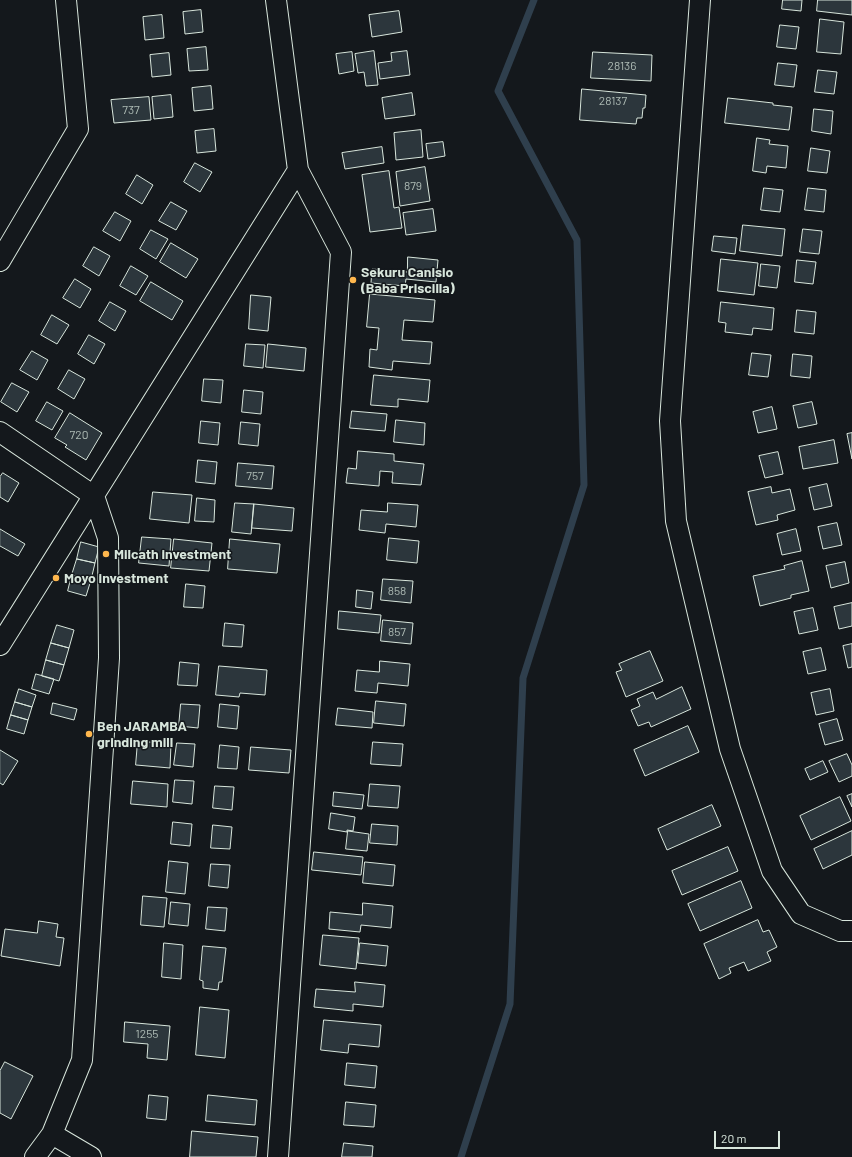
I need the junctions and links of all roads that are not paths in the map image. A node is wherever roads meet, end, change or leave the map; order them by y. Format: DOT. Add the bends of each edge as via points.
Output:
graph roads {
  1 [pos="66,0"];
  2 [pos="276,0"];
  3 [pos="700,0"];
  4 [pos="298,170"];
  5 [pos="0,261"];
  6 [pos="0,432"];
  7 [pos="94,496"];
  8 [pos="0,645"];
  9 [pos="852,931"];
  10 [pos="52,1134"];
  11 [pos="35,1157"];
  12 [pos="91,1157"];
  13 [pos="278,1157"];
  1 -- 5 [label="street" via="78,129"];
  2 -- 4 [label="street"];
  3 -- 9 [label="street" via="670,421 676,521 730,748 772,871 801,914 840,931"];
  4 -- 7 [label="street"];
  4 -- 13 [label="street" via="341,252"];
  6 -- 7 [label="street"];
  7 -- 8 [label="street"];
  7 -- 10 [label="street" via="108,538 108,674 82,1060"];
  10 -- 11 [label="street"];
  10 -- 12 [label="street"];
}
